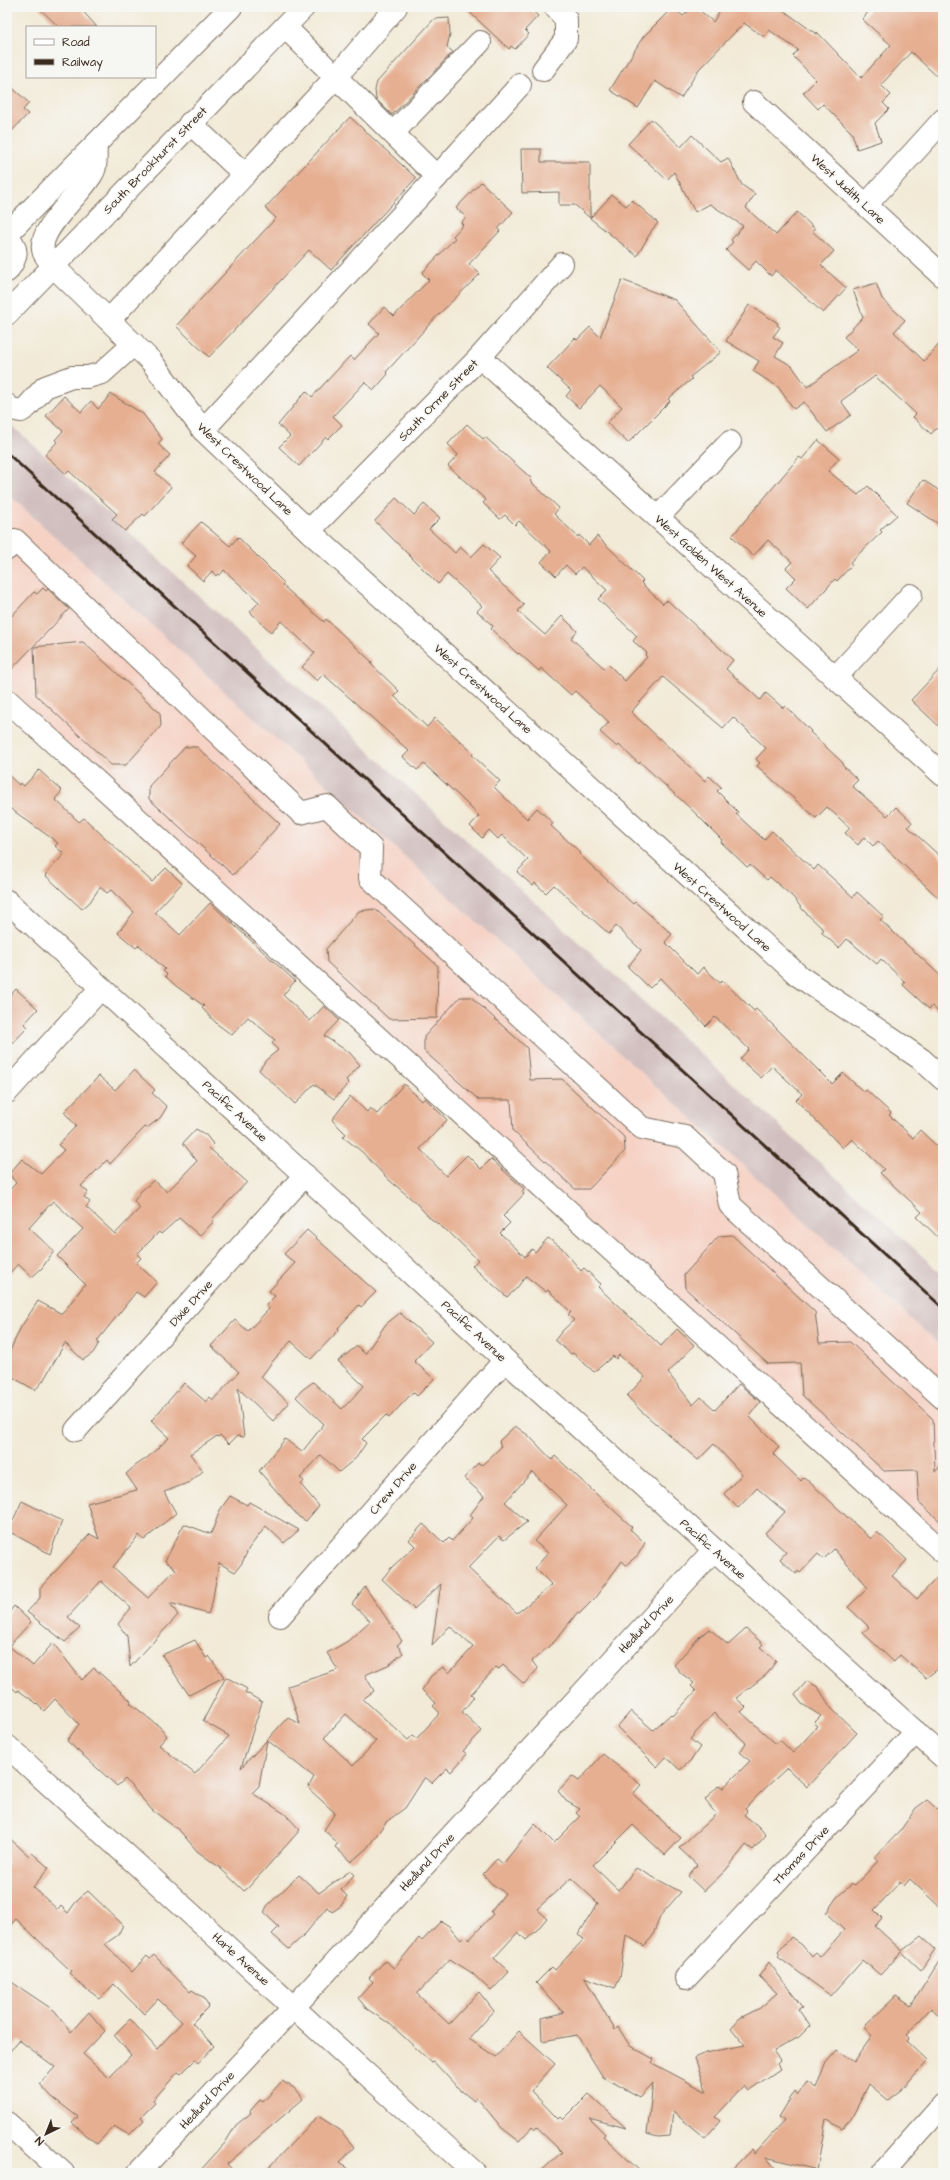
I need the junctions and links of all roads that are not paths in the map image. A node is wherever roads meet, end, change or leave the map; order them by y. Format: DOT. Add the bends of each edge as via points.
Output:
graph roads {
  1 [pos="230,7"];
  2 [pos="304,7"];
  3 [pos="396,7"];
  4 [pos="555,7"];
  5 [pos="285,27"];
  6 [pos="480,42"];
  7 [pos="543,70"];
  8 [pos="336,77"];
  9 [pos="520,85"];
  10 [pos="754,102"];
  11 [pos="943,120"];
  12 [pos="190,123"];
  13 [pos="393,133"];
  14 [pos="96,146"];
  15 [pos="244,174"];
  16 [pos="437,177"];
  17 [pos="866,206"];
  18 [pos="7,234"];
  19 [pos="562,264"];
  20 [pos="53,266"];
  21 [pos="7,271"];
  22 [pos="943,276"];
  23 [pos="7,314"];
  24 [pos="109,320"];
  25 [pos="134,344"];
  26 [pos="480,357"];
  27 [pos="7,405"];
  28 [pos="203,430"];
  29 [pos="730,442"];
  30 [pos="658,517"];
  31 [pos="309,531"];
  32 [pos="7,549"];
  33 [pos="911,595"];
  34 [pos="835,678"];
  35 [pos="7,700"];
  36 [pos="943,775"];
  37 [pos="7,901"];
  38 [pos="101,988"];
  39 [pos="943,1079"];
  40 [pos="7,1092"];
  41 [pos="305,1175"];
  42 [pos="505,1360"];
  43 [pos="943,1398"];
  44 [pos="76,1430"];
  45 [pos="714,1550"];
  46 [pos="943,1552"];
  47 [pos="280,1616"];
  48 [pos="916,1732"];
  49 [pos="7,1746"];
  50 [pos="943,1757"];
  51 [pos="686,1978"];
  52 [pos="294,2007"];
  53 [pos="943,2105"];
  54 [pos="7,2123"];
  55 [pos="885,2170"];
  56 [pos="63,2173"];
  57 [pos="138,2173"];
  58 [pos="476,2173"];
  1 -- 14 [label="street"];
  2 -- 5 [label="street, South Brookhurst Street"];
  3 -- 8 [label="street"];
  4 -- 7 [label="street" via="566,20 566,39"];
  5 -- 8 [label="street"];
  5 -- 12 [label="street, South Brookhurst Street"];
  6 -- 13 [label="street"];
  8 -- 13 [label="street"];
  8 -- 15 [label="street"];
  9 -- 16 [label="street"];
  10 -- 17 [label="street, West Judith Lane"];
  11 -- 17 [label="street"];
  12 -- 15 [label="street"];
  12 -- 20 [label="street, South Brookhurst Street"];
  13 -- 16 [label="street"];
  14 -- 18 [label="street"];
  14 -- 20 [label="street, West Crestwood Lane" via="95,169 86,185 49,228 43,239 44,252"];
  15 -- 24 [label="street"];
  16 -- 28 [label="street"];
  17 -- 22 [label="street, West Judith Lane"];
  18 -- 21 [label="street" via="16,248 15,260"];
  19 -- 26 [label="street, South Orme Street"];
  20 -- 23 [label="street, South Brookhurst Street"];
  20 -- 24 [label="street, West Crestwood Lane"];
  24 -- 25 [label="street, West Crestwood Lane"];
  25 -- 27 [label="street" via="102,373 88,377 72,377 46,387 21,411"];
  25 -- 28 [label="street, West Crestwood Lane" via="151,361"];
  26 -- 30 [label="street, West Golden West Avenue"];
  26 -- 31 [label="street, South Orme Street"];
  28 -- 31 [label="street, West Crestwood Lane"];
  29 -- 30 [label="street"];
  30 -- 34 [label="street, West Golden West Avenue"];
  31 -- 39 [label="street, West Crestwood Lane" via="799,976 921,1058"];
  32 -- 43 [label="street" via="15,540 301,813 327,806 371,848 370,878 642,1128 686,1137 724,1173 730,1205"];
  33 -- 34 [label="street"];
  34 -- 36 [label="street, West Golden West Avenue"];
  35 -- 46 [label="street"];
  37 -- 38 [label="street, Pacific Avenue"];
  38 -- 40 [label="street"];
  38 -- 41 [label="street, Pacific Avenue"];
  41 -- 42 [label="street, Pacific Avenue"];
  41 -- 44 [label="street, Dixie Drive"];
  42 -- 45 [label="street, Pacific Avenue"];
  42 -- 47 [label="street, Crew Drive"];
  45 -- 48 [label="street, Pacific Avenue"];
  45 -- 52 [label="street, Hedlund Drive"];
  48 -- 50 [label="street, Pacific Avenue"];
  48 -- 51 [label="street, Thomas Drive"];
  49 -- 52 [label="street, Harle Avenue"];
  52 -- 57 [label="street, Hedlund Drive"];
  52 -- 58 [label="street, Harle Avenue"];
  53 -- 55 [label="street"];
  54 -- 56 [label="street"];
}
